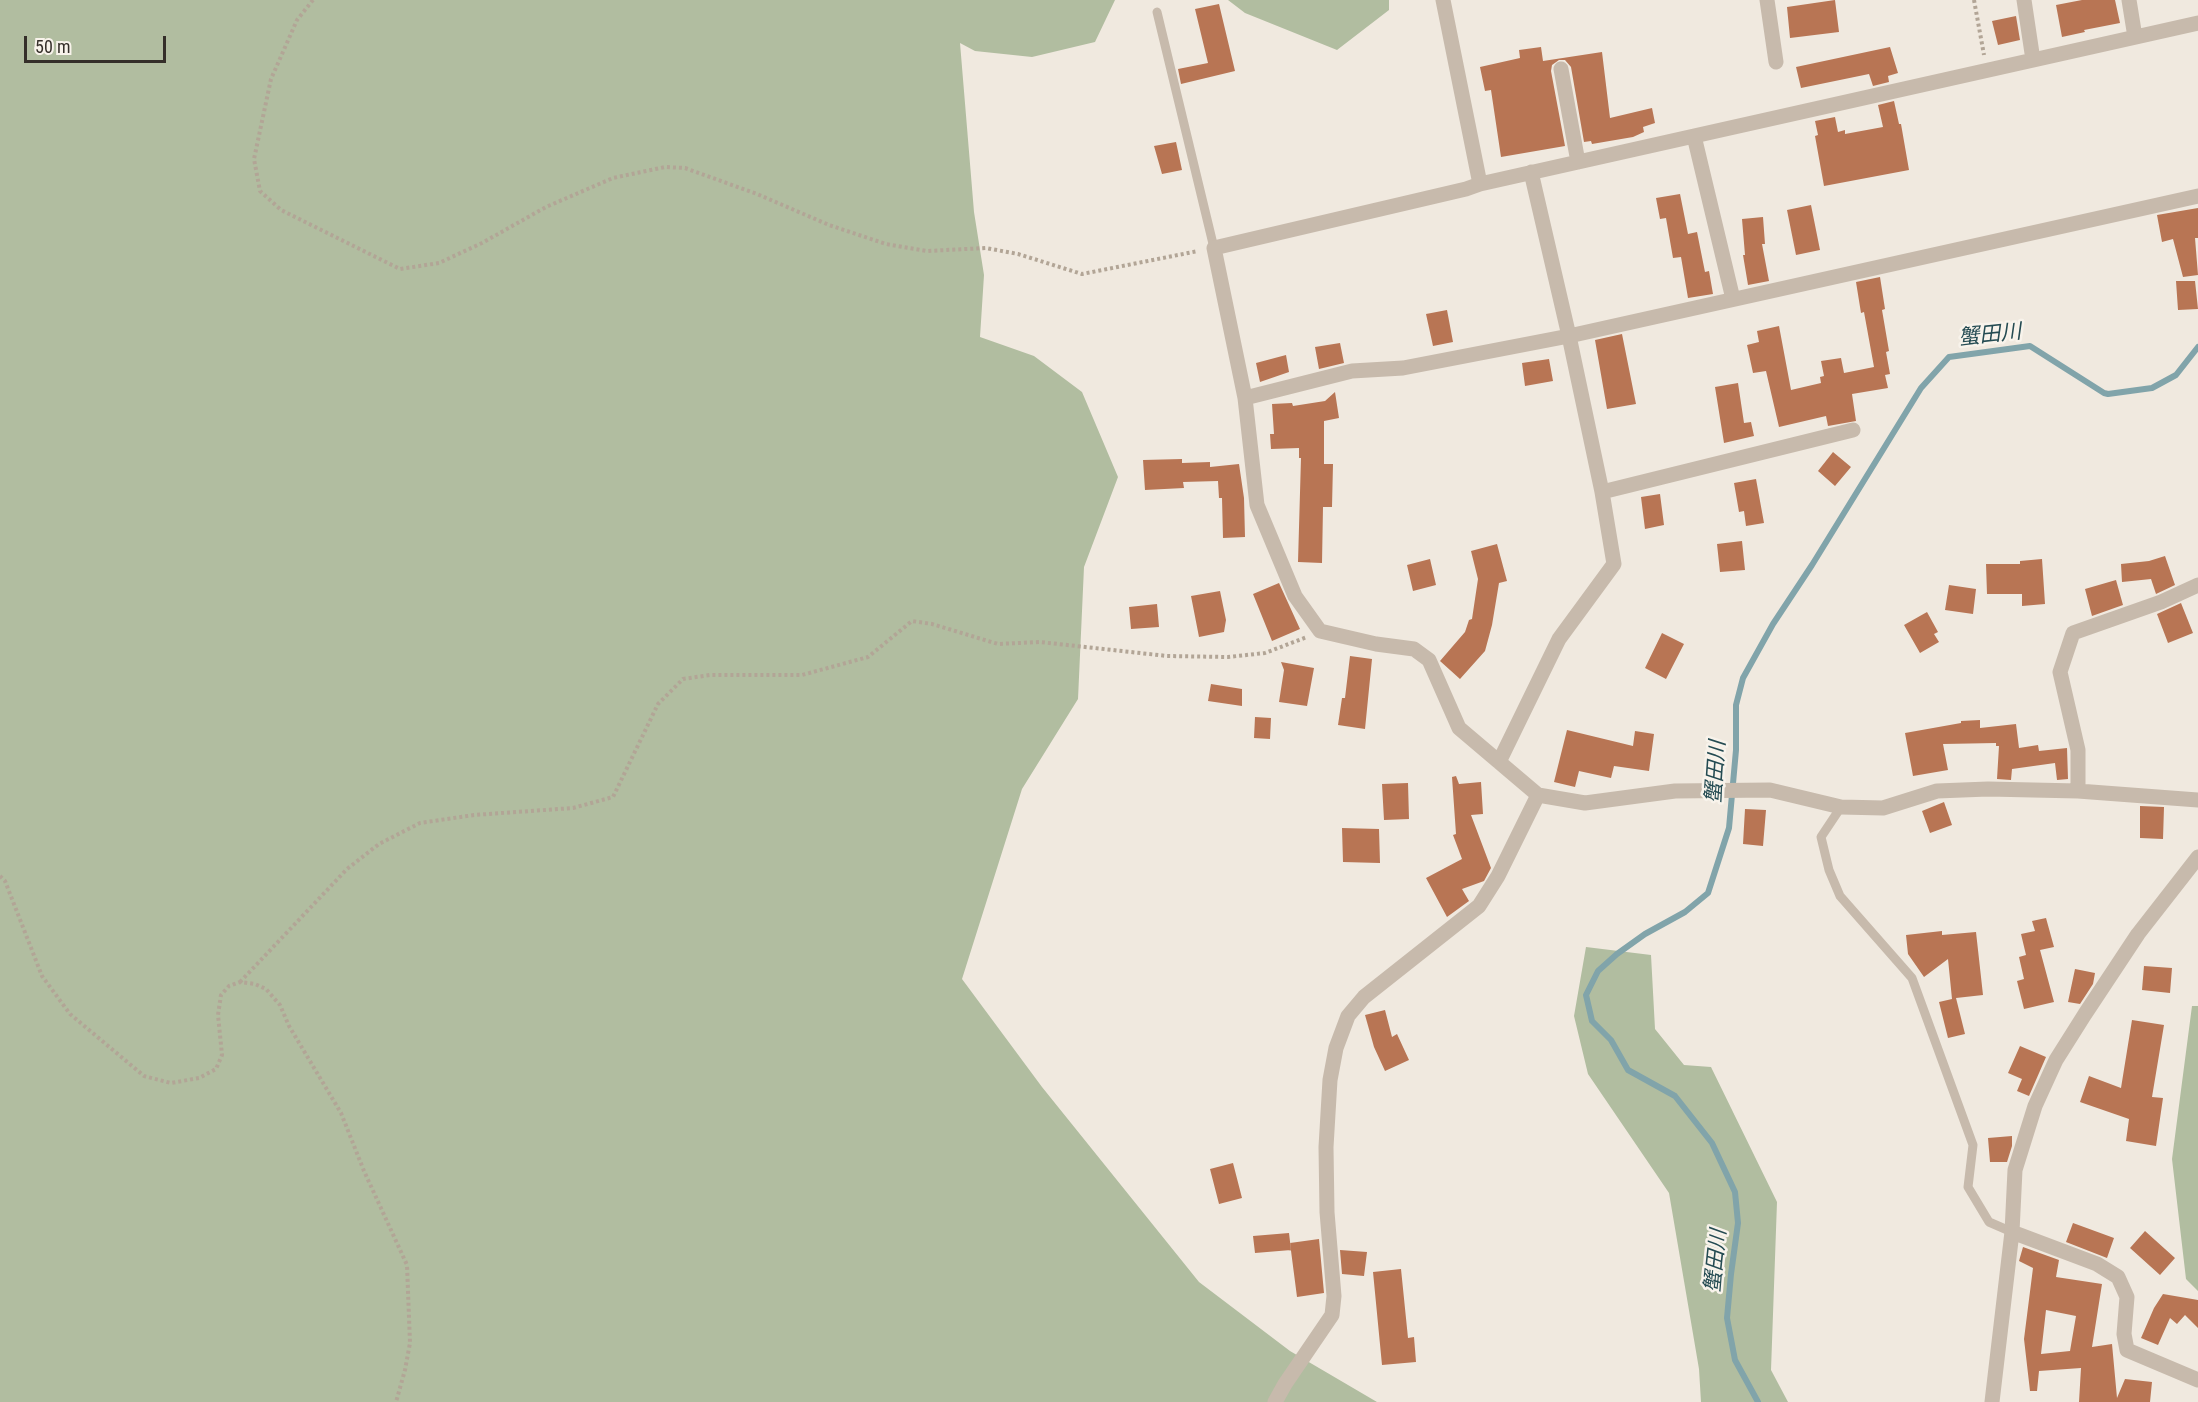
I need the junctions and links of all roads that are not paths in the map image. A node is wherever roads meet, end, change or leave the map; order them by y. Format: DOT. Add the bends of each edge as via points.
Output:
graph roads {
  1 [pos="1443,0"];
  2 [pos="1767,0"];
  3 [pos="2024,0"];
  4 [pos="2129,0"];
  5 [pos="1157,12"];
  6 [pos="2198,23"];
  7 [pos="2135,37"];
  8 [pos="2033,60"];
  9 [pos="1776,62"];
  10 [pos="1560,69"];
  11 [pos="1694,136"];
  12 [pos="1578,162"];
  13 [pos="1531,172"];
  14 [pos="1480,184"];
  15 [pos="2198,196"];
  16 [pos="1214,248"];
  17 [pos="1733,299"];
  18 [pos="1569,336"];
  19 [pos="1245,398"];
  20 [pos="1853,430"];
  21 [pos="1602,492"];
  22 [pos="2198,585"];
  23 [pos="1499,762"];
  24 [pos="2078,791"];
  25 [pos="1538,795"];
  26 [pos="2198,800"];
  27 [pos="1841,807"];
  28 [pos="2198,857"];
  29 [pos="2012,1232"];
  30 [pos="2198,1380"];
  31 [pos="1275,1402"];
  32 [pos="1992,1402"];
  1 -- 14 [label="street"];
  2 -- 9 [label="street"];
  3 -- 8 [label="street"];
  4 -- 7 [label="street"];
  5 -- 16 [label="lane"];
  6 -- 7 [label="street"];
  7 -- 8 [label="street"];
  8 -- 11 [label="street"];
  10 -- 12 [label="street"];
  11 -- 12 [label="street"];
  11 -- 17 [label="street"];
  12 -- 13 [label="street"];
  13 -- 14 [label="street"];
  13 -- 18 [label="street"];
  14 -- 16 [label="street"];
  15 -- 17 [label="street"];
  16 -- 19 [label="street"];
  17 -- 18 [label="street"];
  18 -- 19 [label="street" via="1403,368 1352,371"];
  18 -- 21 [label="street"];
  19 -- 23 [label="street" via="1257,505 1295,596 1320,631 1414,649 1429,660 1459,728"];
  20 -- 21 [label="street"];
  21 -- 23 [label="street" via="1614,564 1559,639"];
  22 -- 24 [label="street" via="2161,603 2073,633 2060,672 2078,750"];
  23 -- 25 [label="street"];
  24 -- 26 [label="street"];
  24 -- 27 [label="street" via="1937,791 1883,808"];
  25 -- 27 [label="street" via="1585,803 1675,791 1770,790"];
  25 -- 31 [label="street" via="1479,906 1364,997 1348,1016 1330,1080 1327,1202 1332,1315"];
  27 -- 29 [label="lane" via="1821,837 1829,870 1840,896 1912,978 1973,1145 1968,1187 1989,1221"];
  28 -- 29 [label="street" via="2138,934 2056,1060 2035,1106 2015,1170"];
  29 -- 30 [label="street" via="2097,1264 2118,1276 2127,1297 2127,1350"];
  29 -- 32 [label="street"];
}
